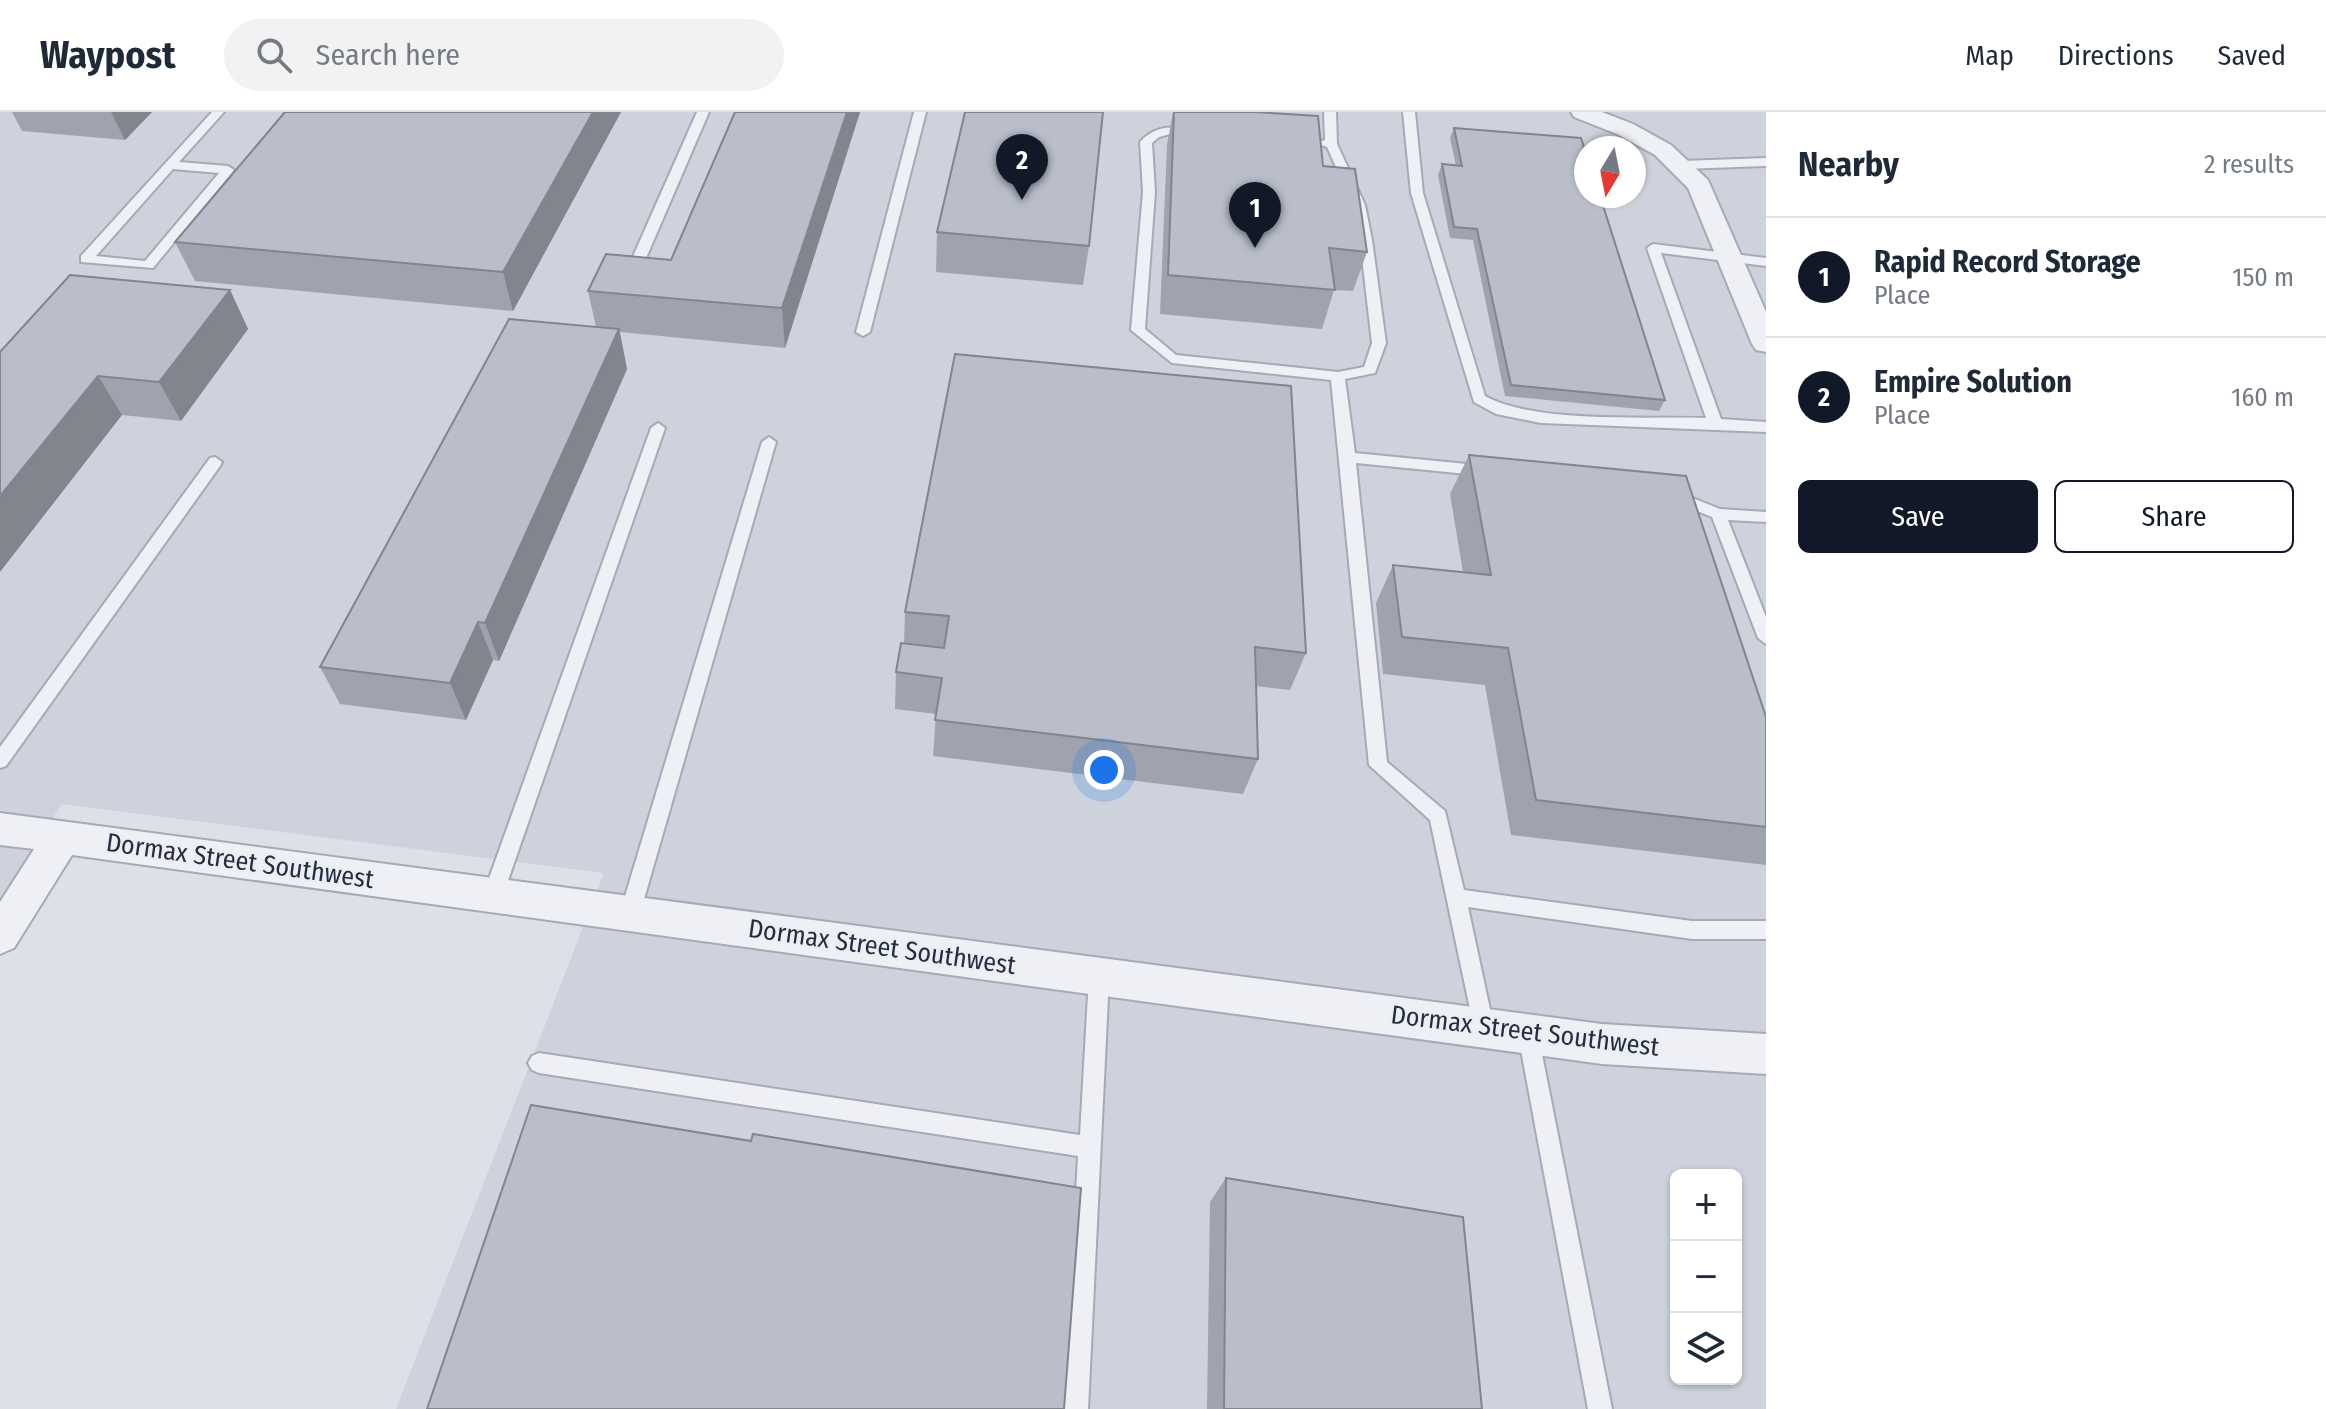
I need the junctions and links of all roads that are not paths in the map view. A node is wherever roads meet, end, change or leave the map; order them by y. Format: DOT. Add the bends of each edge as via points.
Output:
graph roads {
  1 [pos="218,112"];
  2 [pos="703,112"];
  3 [pos="920,112"];
  4 [pos="1172,112"];
  5 [pos="1330,112"];
  6 [pos="1409,112"];
  7 [pos="1587,112"];
  8 [pos="1173,130"];
  9 [pos="1189,132"];
  10 [pos="1315,142"];
  11 [pos="1331,144"];
  12 [pos="1764,158"];
  13 [pos="171,165"];
  14 [pos="1682,165"];
  15 [pos="1731,259"];
  16 [pos="1766,262"];
  17 [pos="627,285"];
  18 [pos="863,332"];
  19 [pos="1766,344"];
  20 [pos="1338,376"];
  21 [pos="1715,423"];
  22 [pos="1766,427"];
  23 [pos="658,428"];
  24 [pos="769,442"];
  25 [pos="1348,457"];
  26 [pos="215,462"];
  27 [pos="1505,473"];
  28 [pos="1655,492"];
  29 [pos="1718,514"];
  30 [pos="1766,517"];
  31 [pos="1766,638"];
  32 [pos="0,761"];
  33 [pos="0,829"];
  34 [pos="63,837"];
  35 [pos="493,895"];
  36 [pos="1456,897"];
  37 [pos="630,913"];
  38 [pos="1766,930"];
  39 [pos="0,936"];
  40 [pos="1099,977"];
  41 [pos="1484,1028"];
  42 [pos="1528,1034"];
  43 [pos="1766,1054"];
  44 [pos="539,1063"];
  45 [pos="1090,1147"];
  46 [pos="1076,1409"];
  47 [pos="1600,1409"];
  1 -- 13 [label="lane"];
  2 -- 17 [label="lane"];
  3 -- 18 [label="lane"];
  4 -- 8 [label="lane"];
  5 -- 11 [label="lane"];
  6 -- 21 [label="lane" via="1417,193 1479,399 1501,411 1541,418"];
  7 -- 14 [label="street"];
  8 -- 9 [label="lane"];
  8 -- 20 [label="lane" via="1146,142 1149,192 1138,330 1172,359"];
  10 -- 11 [label="lane"];
  11 -- 20 [label="lane" via="1359,205 1379,343 1370,370"];
  12 -- 14 [label="lane"];
  13 -- 13 [label="lane" via="160,177 86,259 148,265 228,170"];
  14 -- 15 [label="street" via="1699,185"];
  15 -- 16 [label="lane"];
  15 -- 19 [label="street"];
  15 -- 21 [label="lane" via="1653,248"];
  20 -- 25 [label="lane"];
  21 -- 22 [label="lane"];
  23 -- 35 [label="lane"];
  24 -- 37 [label="lane"];
  25 -- 27 [label="lane"];
  25 -- 36 [label="lane" via="1378,765 1438,816"];
  26 -- 32 [label="lane"];
  28 -- 29 [label="lane"];
  29 -- 30 [label="lane"];
  29 -- 31 [label="lane"];
  33 -- 34 [label="street, Dormax Street Southwest"];
  34 -- 35 [label="street, Dormax Street Southwest"];
  34 -- 39 [label="street"];
  35 -- 37 [label="street, Dormax Street Southwest"];
  36 -- 38 [label="lane" via="1692,930"];
  36 -- 41 [label="lane"];
  37 -- 40 [label="street, Dormax Street Southwest"];
  40 -- 41 [label="street, Dormax Street Southwest"];
  40 -- 45 [label="lane"];
  41 -- 42 [label="street, Dormax Street Southwest"];
  42 -- 43 [label="street, Dormax Street Southwest"];
  42 -- 47 [label="lane"];
  44 -- 45 [label="lane"];
  45 -- 46 [label="lane"];
}
